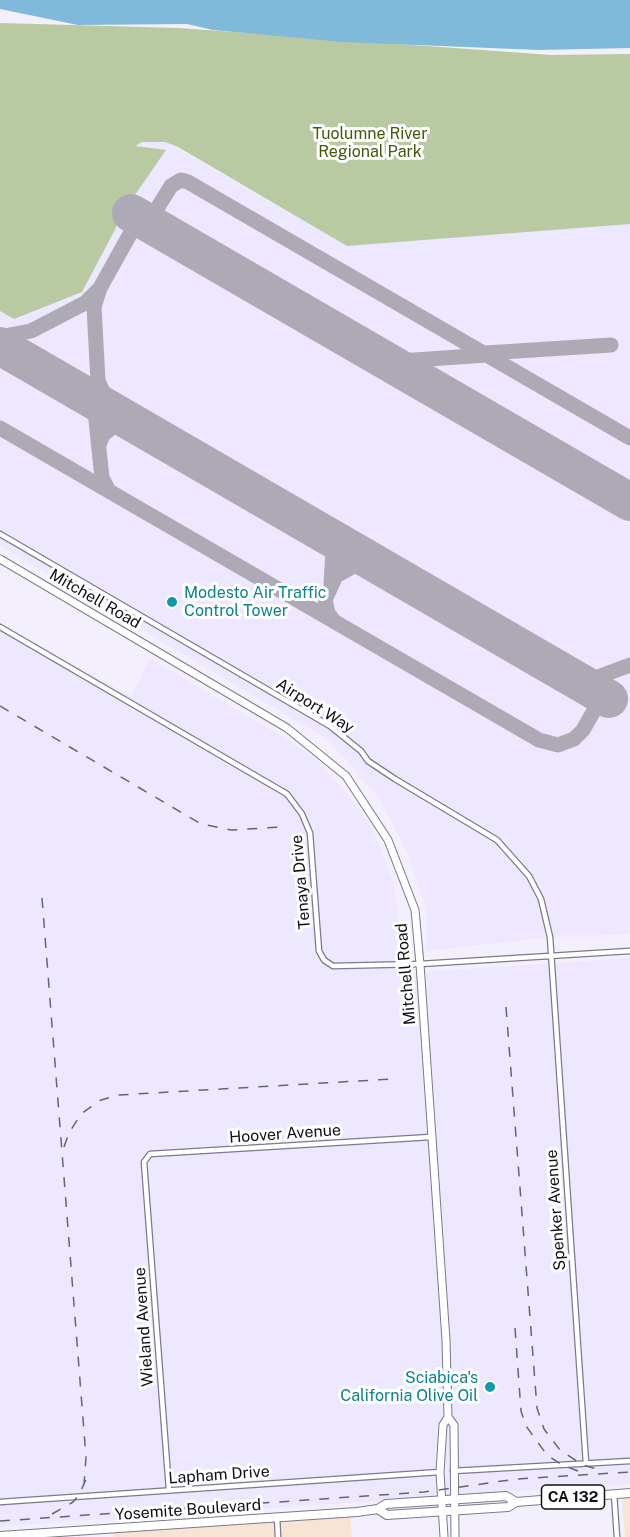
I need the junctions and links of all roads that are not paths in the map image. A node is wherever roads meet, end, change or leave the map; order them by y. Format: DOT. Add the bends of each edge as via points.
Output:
graph roads {
  1 [pos="0,534"];
  2 [pos="0,559"];
  3 [pos="0,627"];
  4 [pos="630,951"];
  5 [pos="551,956"];
  6 [pos="420,964"];
  7 [pos="431,1137"];
  8 [pos="144,1162"];
  9 [pos="448,1416"];
  10 [pos="630,1461"];
  11 [pos="586,1463"];
  12 [pos="453,1471"];
  13 [pos="440,1472"];
  14 [pos="169,1490"];
  15 [pos="630,1493"];
  16 [pos="614,1494"];
  17 [pos="453,1500"];
  18 [pos="440,1501"];
  19 [pos="0,1502"];
  20 [pos="516,1502"];
  21 [pos="378,1509"];
  22 [pos="453,1510"];
  23 [pos="441,1511"];
  24 [pos="277,1517"];
  25 [pos="106,1533"];
  26 [pos="0,1536"];
  27 [pos="278,1537"];
  28 [pos="444,1537"];
  29 [pos="455,1537"];
  30 [pos="617,1537"];
  1 -- 5 [label="street, Airport Way" via="330,726 395,779 497,840 535,886 545,913"];
  2 -- 6 [label="main road, Mitchell Road" via="287,728 346,777 370,809 395,856 415,910"];
  3 -- 6 [label="street, Tenaya Drive" via="287,794 310,833 319,947 324,960 338,967"];
  4 -- 5 [label="street, Tenaya Drive"];
  5 -- 6 [label="street, Tenaya Drive"];
  5 -- 11 [label="street, Spenker Avenue"];
  6 -- 7 [label="main road, Mitchell Road"];
  7 -- 8 [label="street, Hoover Avenue" via="150,1154"];
  7 -- 9 [label="main road, Mitchell Road"];
  8 -- 14 [label="street, Wieland Avenue"];
  9 -- 12 [label="main road, Mitchell Road" via="454,1425"];
  9 -- 13 [label="main road, Mitchell Road" via="443,1425"];
  10 -- 11 [label="street"];
  11 -- 12 [label="street"];
  12 -- 17 [label="main road, Mitchell Road"];
  13 -- 14 [label="street, Lapham Drive"];
  13 -- 18 [label="main road, Mitchell Road"];
  14 -- 19 [label="street, Lapham Drive"];
  15 -- 16 [label="main road, Yosemite Boulevard / CA 132"];
  16 -- 20 [label="main road, Yosemite Boulevard / CA 132"];
  16 -- 30 [label="street"];
  17 -- 18 [label="main road, Yosemite Boulevard / CA 132"];
  17 -- 20 [label="main road, Yosemite Boulevard / CA 132" via="506,1496"];
  17 -- 22 [label="main road, Mitchell Road"];
  18 -- 21 [label="main road, Yosemite Boulevard / CA 132" via="386,1504"];
  18 -- 23 [label="main road, Mitchell Road"];
  20 -- 22 [label="main road, Yosemite Boulevard" via="508,1507"];
  21 -- 23 [label="main road, Yosemite Boulevard" via="387,1515"];
  21 -- 24 [label="main road, Yosemite Boulevard / CA 132"];
  22 -- 23 [label="main road, Yosemite Boulevard"];
  22 -- 29 [label="main road, Mitchell Road"];
  23 -- 28 [label="main road, Mitchell Road"];
  24 -- 25 [label="main road, Yosemite Boulevard / CA 132"];
  24 -- 27 [label="street"];
  25 -- 26 [label="main road, Yosemite Boulevard / CA 132"];
}
